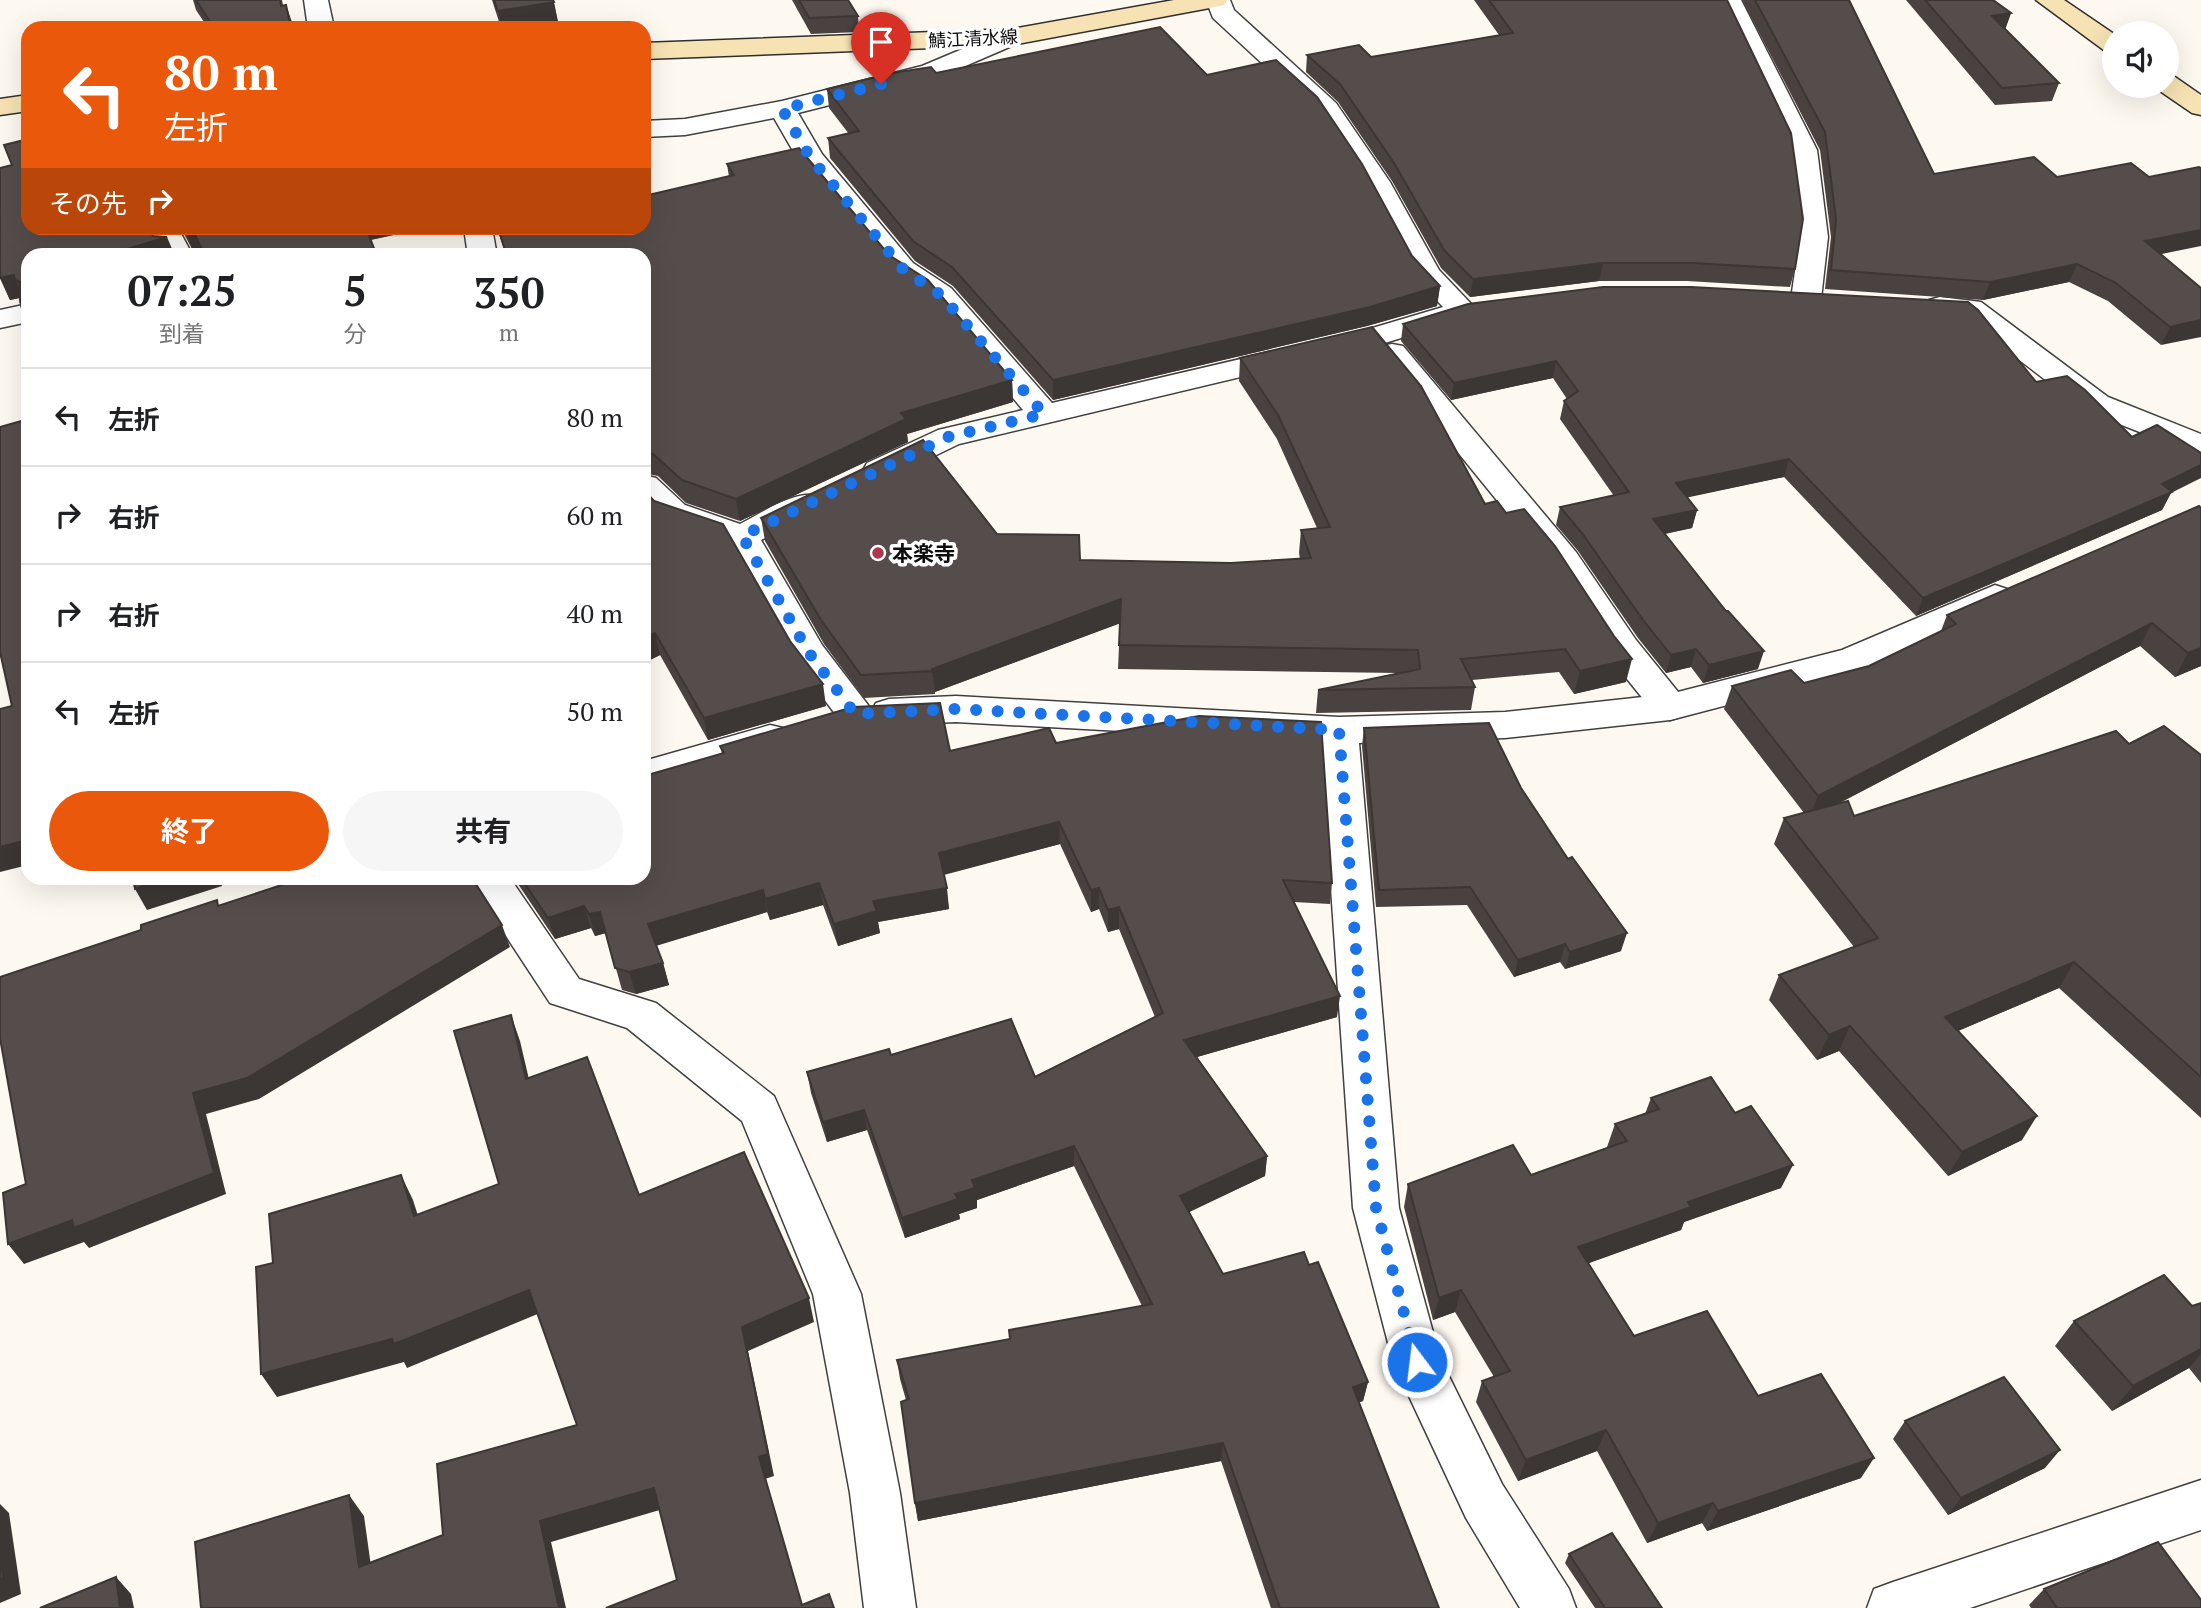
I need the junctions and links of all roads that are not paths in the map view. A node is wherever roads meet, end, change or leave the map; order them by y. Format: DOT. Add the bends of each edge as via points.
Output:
graph roads {
  1 [pos="316,0"];
  2 [pos="1216,0"];
  3 [pos="1727,0"];
  4 [pos="2048,0"];
  5 [pos="320,21"];
  6 [pos="1012,37"];
  7 [pos="2102,38"];
  8 [pos="651,51"];
  9 [pos="2179,92"];
  10 [pos="21,104"];
  11 [pos="0,107"];
  12 [pos="2201,107"];
  13 [pos="782,109"];
  14 [pos="651,129"];
  15 [pos="1807,299"];
  16 [pos="1916,305"];
  17 [pos="21,314"];
  18 [pos="0,319"];
  19 [pos="1377,335"];
  20 [pos="1044,414"];
  21 [pos="2201,446"];
  22 [pos="651,492"];
  23 [pos="742,536"];
  24 [pos="2026,583"];
  25 [pos="1670,707"];
  26 [pos="855,714"];
  27 [pos="1339,730"];
  28 [pos="651,773"];
  29 [pos="493,885"];
  30 [pos="2201,1505"];
  31 [pos="890,1608"];
  32 [pos="1550,1608"];
  33 [pos="1893,1608"];
  1 -- 5 [label="street"];
  2 -- 6 [label="main road, 鯖江清水線"];
  2 -- 19 [label="street" via="1222,13 1327,109 1376,182 1427,274 1476,309"];
  3 -- 15 [label="street" via="1734,6 1803,149 1814,237"];
  4 -- 7 [label="main road"];
  6 -- 8 [label="main road, 鯖江清水線"];
  6 -- 13 [label="street" via="931,72"];
  9 -- 12 [label="main road"];
  10 -- 11 [label="main road"];
  13 -- 14 [label="street"];
  13 -- 20 [label="street" via="810,157 903,269 941,295"];
  16 -- 21 [label="street" via="1970,308 2097,404"];
  17 -- 18 [label="street"];
  19 -- 20 [label="street"];
  19 -- 25 [label="street" via="1563,560 1623,649"];
  20 -- 23 [label="street" via="948,437"];
  22 -- 23 [label="street" via="673,513"];
  23 -- 26 [label="street" via="809,653"];
  24 -- 25 [label="street" via="1852,660"];
  25 -- 27 [label="street" via="1505,725"];
  26 -- 27 [label="street" via="956,709"];
  26 -- 28 [label="street"];
  27 -- 32 [label="street" via="1376,1208 1417,1362 1484,1501"];
  29 -- 31 [label="street" via="565,991 641,1015 759,1109 837,1294"];
  30 -- 33 [label="street"];
}
